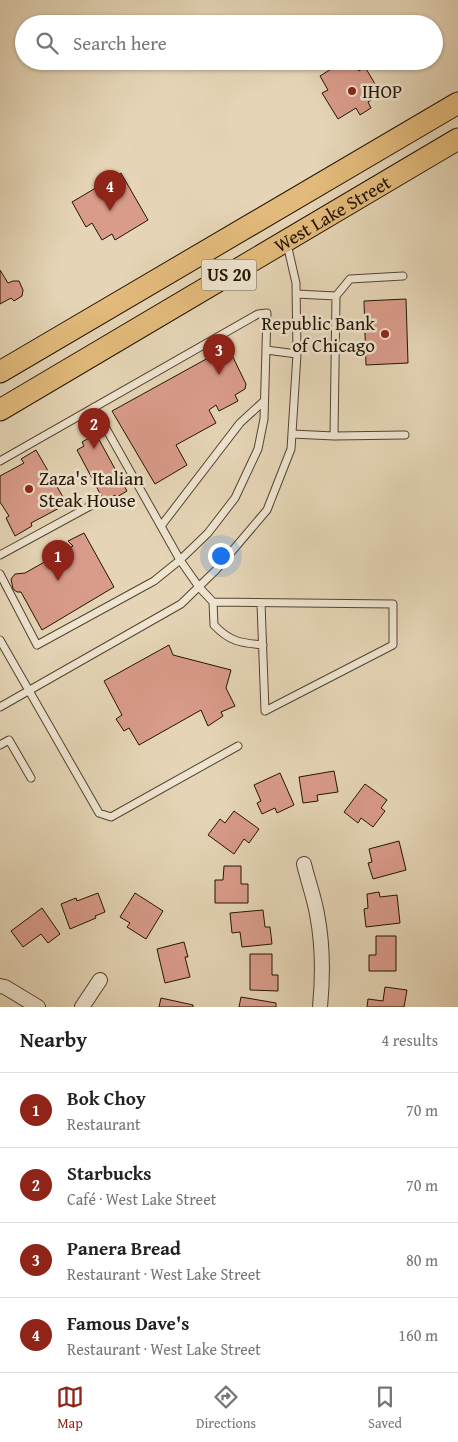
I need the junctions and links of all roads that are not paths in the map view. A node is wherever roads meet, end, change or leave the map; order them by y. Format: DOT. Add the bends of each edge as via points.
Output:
graph roads {
  1 [pos="458,103"];
  2 [pos="458,139"];
  3 [pos="286,241"];
  4 [pos="404,276"];
  5 [pos="296,294"];
  6 [pos="336,296"];
  7 [pos="266,350"];
  8 [pos="297,354"];
  9 [pos="0,372"];
  10 [pos="264,401"];
  11 [pos="94,407"];
  12 [pos="0,410"];
  13 [pos="292,434"];
  14 [pos="405,435"];
  15 [pos="334,436"];
  16 [pos="0,461"];
  17 [pos="92,505"];
  18 [pos="161,526"];
  19 [pos="0,556"];
  20 [pos="180,560"];
  21 [pos="0,574"];
  22 [pos="199,587"];
  23 [pos="213,602"];
  24 [pos="262,603"];
  25 [pos="0,640"];
  26 [pos="263,645"];
  27 [pos="28,691"];
  28 [pos="0,707"];
  29 [pos="0,745"];
  30 [pos="238,746"];
  31 [pos="31,778"];
  32 [pos="304,864"];
  33 [pos="100,980"];
  34 [pos="0,986"];
  35 [pos="38,1007"];
  36 [pos="82,1007"];
  37 [pos="320,1007"];
  1 -- 9 [label="main road, West Lake Street / US 20"];
  2 -- 3 [label="main road, West Lake Street / US 20"];
  3 -- 5 [label="lane"];
  3 -- 12 [label="main road, West Lake Street / US 20"];
  4 -- 6 [label="lane" via="350,279"];
  5 -- 6 [label="lane"];
  5 -- 8 [label="lane"];
  6 -- 15 [label="lane"];
  7 -- 8 [label="lane"];
  7 -- 10 [label="lane"];
  7 -- 11 [label="lane" via="267,313 258,314"];
  8 -- 13 [label="lane"];
  10 -- 18 [label="lane" via="240,423"];
  10 -- 20 [label="lane" via="258,449 235,498 208,533"];
  11 -- 16 [label="lane"];
  11 -- 18 [label="lane"];
  13 -- 15 [label="lane"];
  13 -- 22 [label="lane" via="291,449 267,510"];
  14 -- 15 [label="lane"];
  17 -- 19 [label="lane"];
  18 -- 20 [label="lane"];
  20 -- 21 [label="lane" via="154,581 37,645"];
  20 -- 22 [label="lane"];
  22 -- 23 [label="lane"];
  22 -- 27 [label="lane" via="181,604"];
  23 -- 24 [label="lane"];
  23 -- 26 [label="lane" via="214,625 225,636"];
  24 -- 26 [label="lane"];
  24 -- 26 [label="lane" via="393,604 393,645 265,711"];
  25 -- 27 [label="lane"];
  27 -- 28 [label="lane"];
  27 -- 30 [label="lane" via="99,814 112,817"];
  29 -- 31 [label="lane" via="9,740"];
  32 -- 37 [label="street" via="317,914 322,951"];
  33 -- 36 [label="street"];
  34 -- 35 [label="street"];
}
